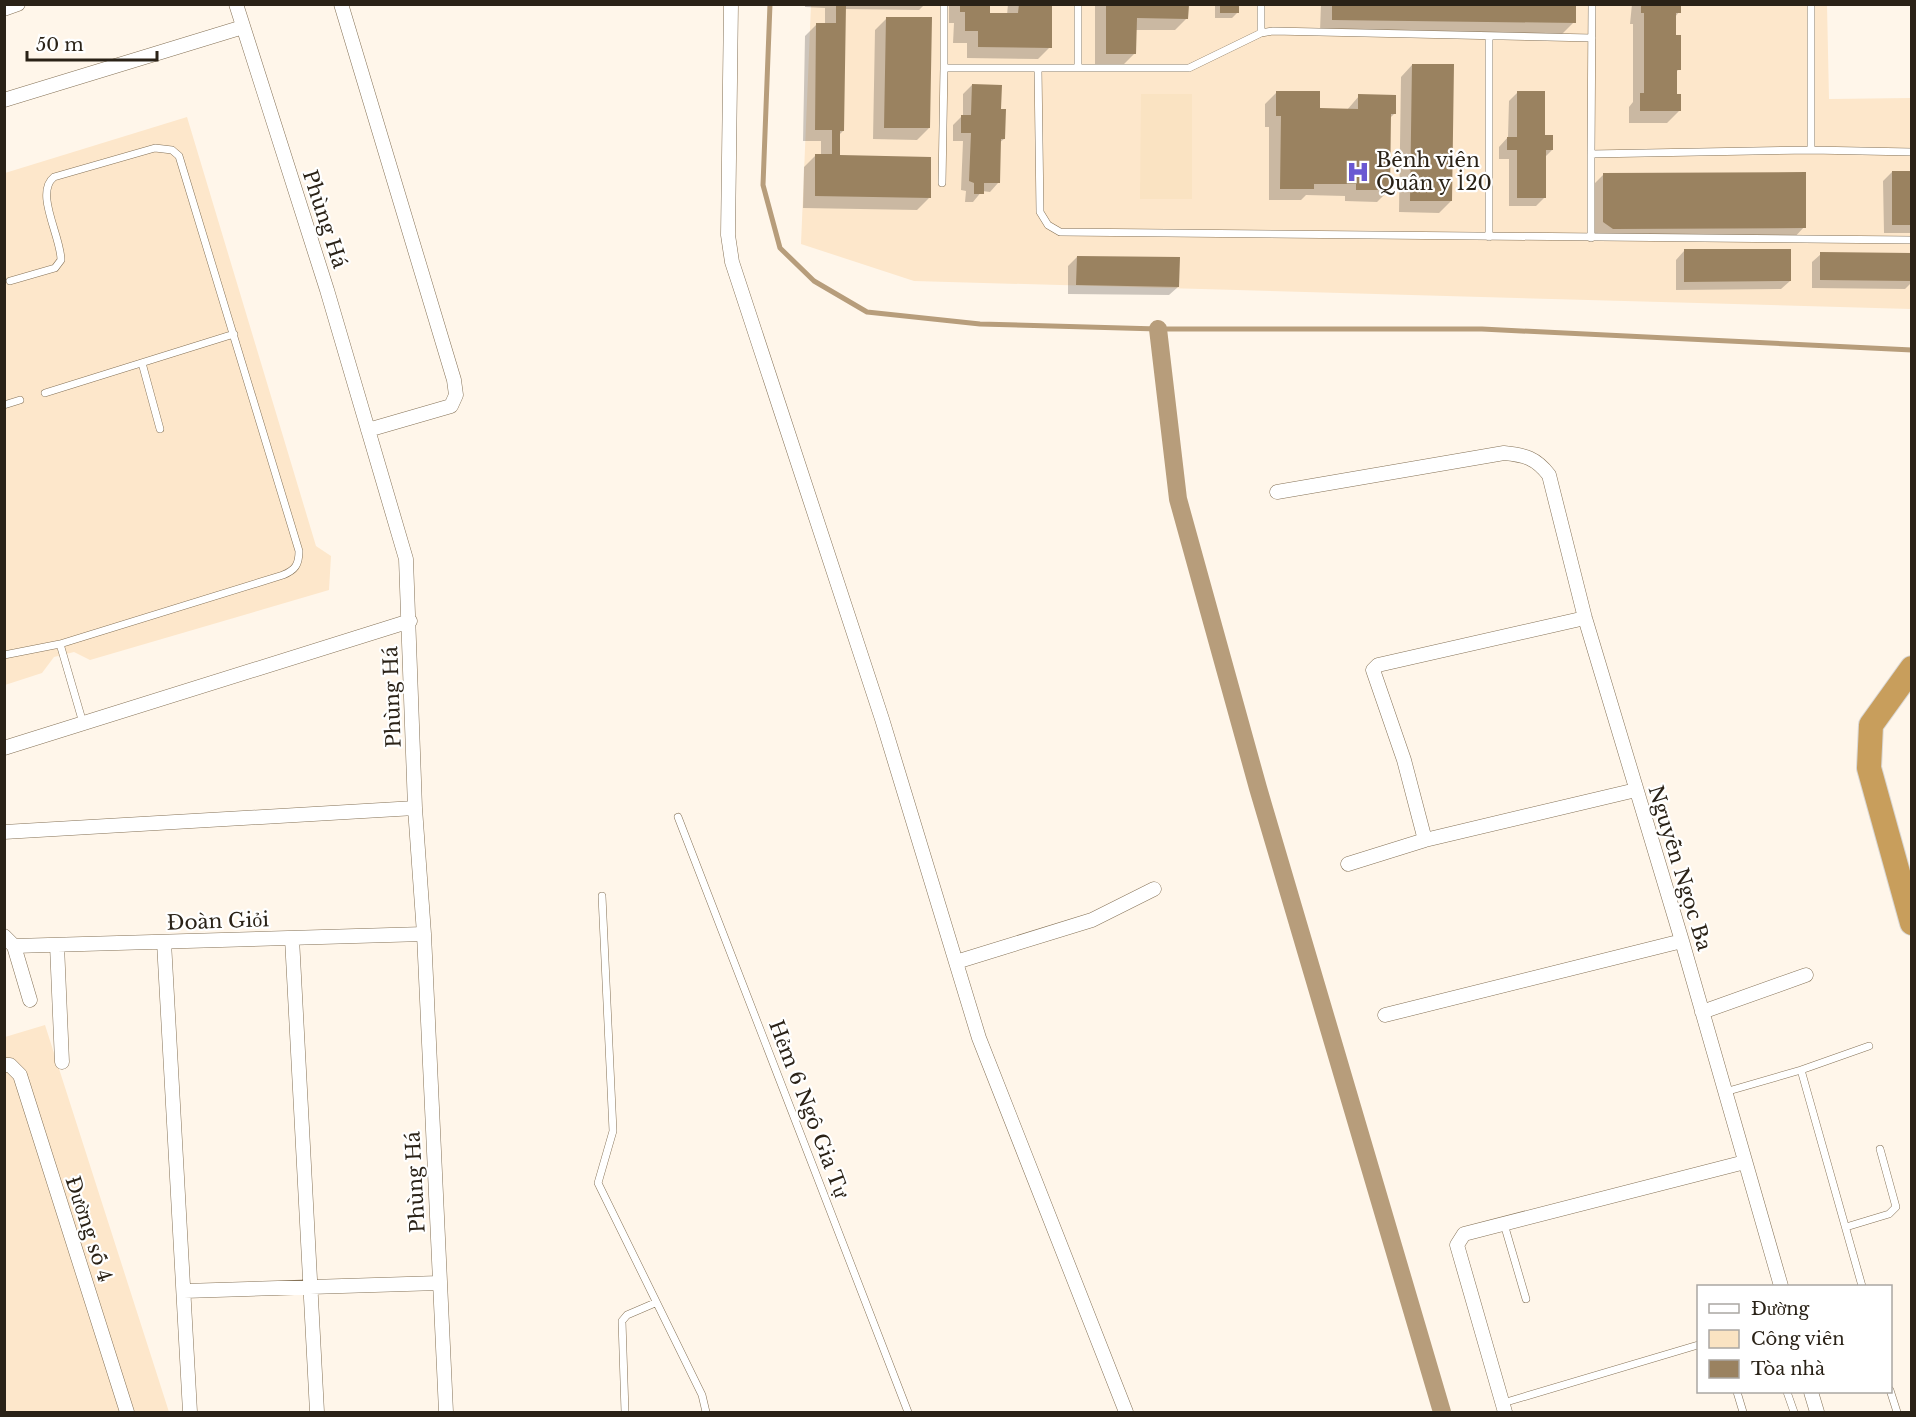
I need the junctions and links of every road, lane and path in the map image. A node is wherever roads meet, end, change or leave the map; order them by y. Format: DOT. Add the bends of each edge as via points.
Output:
graph roads {
  1 [pos="18,4"];
  2 [pos="236,4"];
  3 [pos="342,4"];
  4 [pos="731,4"];
  5 [pos="944,4"];
  6 [pos="1078,4"];
  7 [pos="1261,4"];
  8 [pos="1592,4"];
  9 [pos="1811,4"];
  10 [pos="4,9"];
  11 [pos="243,27"];
  12 [pos="1261,33"];
  13 [pos="1489,36"];
  14 [pos="1592,38"];
  15 [pos="1078,67"];
  16 [pos="944,68"];
  17 [pos="1038,69"];
  18 [pos="4,100"];
  19 [pos="1811,150"];
  20 [pos="1911,152"];
  21 [pos="1591,154"];
  22 [pos="942,183"];
  23 [pos="1489,237"];
  24 [pos="1591,238"];
  25 [pos="1911,240"];
  26 [pos="10,281"];
  27 [pos="234,334"];
  28 [pos="142,363"];
  29 [pos="45,393"];
  30 [pos="20,400"];
  31 [pos="4,405"];
  32 [pos="160,429"];
  33 [pos="368,430"];
  34 [pos="1277,492"];
  35 [pos="1585,618"];
  36 [pos="410,621"];
  37 [pos="60,644"];
  38 [pos="4,656"];
  39 [pos="1909,674"];
  40 [pos="84,723"];
  41 [pos="4,748"];
  42 [pos="1636,790"];
  43 [pos="415,808"];
  44 [pos="678,817"];
  45 [pos="4,832"];
  46 [pos="1425,840"];
  47 [pos="1348,864"];
  48 [pos="1154,889"];
  49 [pos="602,896"];
  50 [pos="1061,921"];
  51 [pos="1911,923"];
  52 [pos="424,934"];
  53 [pos="292,938"];
  54 [pos="7,940"];
  55 [pos="1682,941"];
  56 [pos="164,942"];
  57 [pos="57,945"];
  58 [pos="971,956"];
  59 [pos="956,962"];
  60 [pos="1806,975"];
  61 [pos="30,1000"];
  62 [pos="1702,1012"];
  63 [pos="1385,1015"];
  64 [pos="1869,1046"];
  65 [pos="62,1062"];
  66 [pos="4,1065"];
  67 [pos="1801,1070"];
  68 [pos="1725,1092"];
  69 [pos="1880,1149"];
  70 [pos="1745,1162"];
  71 [pos="1504,1224"];
  72 [pos="1846,1227"];
  73 [pos="439,1283"];
  74 [pos="1780,1285"];
  75 [pos="1861,1285"];
  76 [pos="311,1286"];
  77 [pos="184,1291"];
  78 [pos="1526,1299"];
  79 [pos="655,1303"];
  80 [pos="1697,1345"];
  81 [pos="1737,1393"];
  82 [pos="1787,1393"];
  83 [pos="1811,1393"];
  84 [pos="1891,1393"];
  85 [pos="1504,1408"];
  86 [pos="127,1413"];
  87 [pos="190,1413"];
  88 [pos="317,1413"];
  89 [pos="446,1413"];
  90 [pos="625,1413"];
  91 [pos="706,1413"];
  92 [pos="908,1413"];
  93 [pos="1126,1413"];
  94 [pos="1743,1413"];
  95 [pos="1794,1413"];
  96 [pos="1817,1413"];
  97 [pos="1897,1413"];
  1 -- 10 [label="street"];
  2 -- 11 [label="street, Phùng Há"];
  3 -- 33 [label="street" via="456,395 451,406"];
  4 -- 59 [label="street" via="728,236 732,262 882,718"];
  5 -- 16 [label="lane"];
  6 -- 15 [label="lane"];
  7 -- 12 [label="lane"];
  8 -- 14 [label="lane"];
  9 -- 19 [label="lane"];
  11 -- 18 [label="street"];
  11 -- 33 [label="street, Phùng Há"];
  12 -- 13 [label="lane"];
  12 -- 15 [label="lane" via="1189,68"];
  13 -- 14 [label="lane"];
  13 -- 23 [label="lane"];
  14 -- 21 [label="lane"];
  15 -- 17 [label="lane"];
  16 -- 17 [label="lane"];
  16 -- 22 [label="lane"];
  17 -- 23 [label="lane" via="1040,212 1048,225 1060,232"];
  19 -- 20 [label="lane"];
  19 -- 21 [label="lane"];
  21 -- 24 [label="lane"];
  23 -- 24 [label="lane"];
  24 -- 25 [label="lane"];
  26 -- 27 [label="lane" via="55,268 61,260 60,241 45,196 49,181 132,154 164,148 179,156 183,164"];
  27 -- 28 [label="lane"];
  27 -- 37 [label="lane" via="299,551 294,570"];
  28 -- 29 [label="lane"];
  28 -- 32 [label="lane"];
  30 -- 31 [label="lane"];
  33 -- 36 [label="street, Phùng Há" via="406,559"];
  34 -- 35 [label="street, Nguyễn Ngọc Ba" via="1504,453 1524,455 1539,462 1549,475"];
  35 -- 42 [label="street, Nguyễn Ngọc Ba"];
  35 -- 46 [label="street" via="1378,665 1373,670 1404,760"];
  36 -- 40 [label="street"];
  36 -- 43 [label="street, Phùng Há"];
  37 -- 38 [label="lane"];
  37 -- 40 [label="lane"];
  39 -- 51 [label="highway" via="1871,725 1868,749 1874,788"];
  40 -- 41 [label="street"];
  42 -- 46 [label="street"];
  42 -- 55 [label="street, Nguyễn Ngọc Ba"];
  43 -- 45 [label="street"];
  43 -- 52 [label="street, Phùng Há"];
  44 -- 92 [label="lane, Hẻm 6 Ngô Gia Tự"];
  46 -- 47 [label="street"];
  48 -- 58 [label="street" via="1092,920"];
  49 -- 79 [label="lane" via="613,1131 598,1183"];
  50 -- 58 [label="street" via="983,944"];
  52 -- 53 [label="street, Đoàn Giỏi"];
  52 -- 73 [label="street, Phùng Há"];
  53 -- 56 [label="street, Đoàn Giỏi"];
  53 -- 76 [label="street"];
  54 -- 57 [label="street, Đoàn Giỏi"];
  54 -- 61 [label="street"];
  55 -- 62 [label="street, Nguyễn Ngọc Ba"];
  55 -- 63 [label="street"];
  56 -- 57 [label="street, Đoàn Giỏi"];
  56 -- 77 [label="street"];
  57 -- 65 [label="street"];
  58 -- 59 [label="street"];
  59 -- 93 [label="street" via="993,1078"];
  60 -- 62 [label="street"];
  62 -- 68 [label="street, Nguyễn Ngọc Ba"];
  64 -- 67 [label="lane"];
  66 -- 86 [label="street, Đường số 4" via="10,1065 20,1075"];
  67 -- 68 [label="lane"];
  67 -- 72 [label="lane"];
  68 -- 70 [label="street, Nguyễn Ngọc Ba"];
  69 -- 72 [label="lane" via="1896,1207 1889,1214"];
  70 -- 71 [label="street"];
  70 -- 74 [label="street, Nguyễn Ngọc Ba"];
  71 -- 78 [label="lane"];
  71 -- 85 [label="street" via="1464,1234 1457,1245"];
  72 -- 75 [label="lane"];
  73 -- 76 [label="street"];
  73 -- 89 [label="street, Phùng Há"];
  76 -- 77 [label="street"];
  76 -- 88 [label="street"];
  77 -- 87 [label="street"];
  79 -- 90 [label="lane" via="622,1321"];
  79 -- 91 [label="lane" via="702,1395"];
  80 -- 85 [label="lane"];
  81 -- 94 [label="lane"];
  82 -- 95 [label="lane"];
  83 -- 96 [label="street"];
  84 -- 97 [label="lane"];
}
